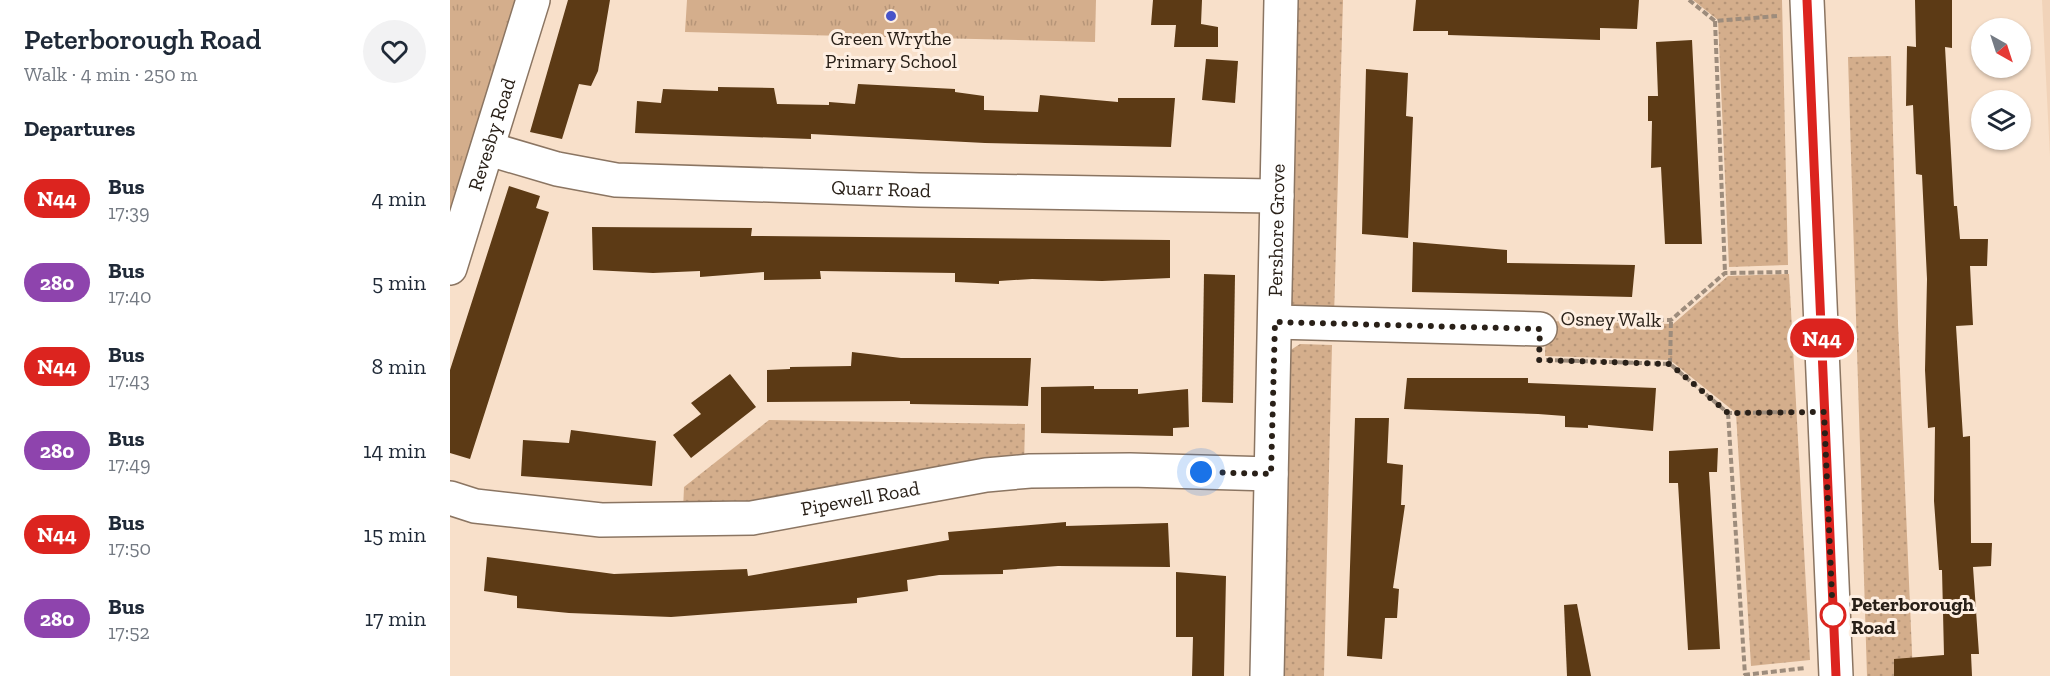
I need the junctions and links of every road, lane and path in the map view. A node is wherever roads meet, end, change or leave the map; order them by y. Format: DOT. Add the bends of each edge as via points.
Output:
graph roads {
  1 [pos="533,0"];
  2 [pos="1281,0"];
  3 [pos="1689,0"];
  4 [pos="1808,7"];
  5 [pos="1715,21"];
  6 [pos="489,149"];
  7 [pos="1277,196"];
  8 [pos="450,268"];
  9 [pos="1819,271"];
  10 [pos="1725,273"];
  11 [pos="1671,320"];
  12 [pos="1275,322"];
  13 [pos="1540,329"];
  14 [pos="1670,364"];
  15 [pos="1824,412"];
  16 [pos="1728,413"];
  17 [pos="1271,474"];
  18 [pos="450,498"];
  19 [pos="1835,670"];
  20 [pos="1744,675"];
  21 [pos="1267,676"];
  1 -- 6 [label="street, Revesby Road"];
  2 -- 7 [label="street, Pershore Grove"];
  3 -- 5 [label="path"];
  4 -- 5 [label="path"];
  4 -- 9 [label="street"];
  5 -- 10 [label="path"];
  6 -- 7 [label="street, Quarr Road" via="557,169 616,180"];
  6 -- 8 [label="street, Revesby Road"];
  7 -- 12 [label="street, Pershore Grove"];
  9 -- 10 [label="path"];
  9 -- 15 [label="street"];
  10 -- 11 [label="path, Osney Walk"];
  11 -- 13 [label="path, Osney Walk" via="1540,317"];
  11 -- 14 [label="path"];
  12 -- 13 [label="street, Osney Walk"];
  12 -- 17 [label="street, Pershore Grove"];
  13 -- 14 [label="path, Osney Walk" via="1539,360"];
  14 -- 16 [label="path"];
  15 -- 16 [label="path"];
  15 -- 19 [label="street"];
  16 -- 20 [label="path"];
  17 -- 18 [label="street, Pipewell Road" via="1030,471 986,475 752,518 601,520 476,506"];
  17 -- 21 [label="street, Pershore Grove"];
  19 -- 20 [label="path"];
}
